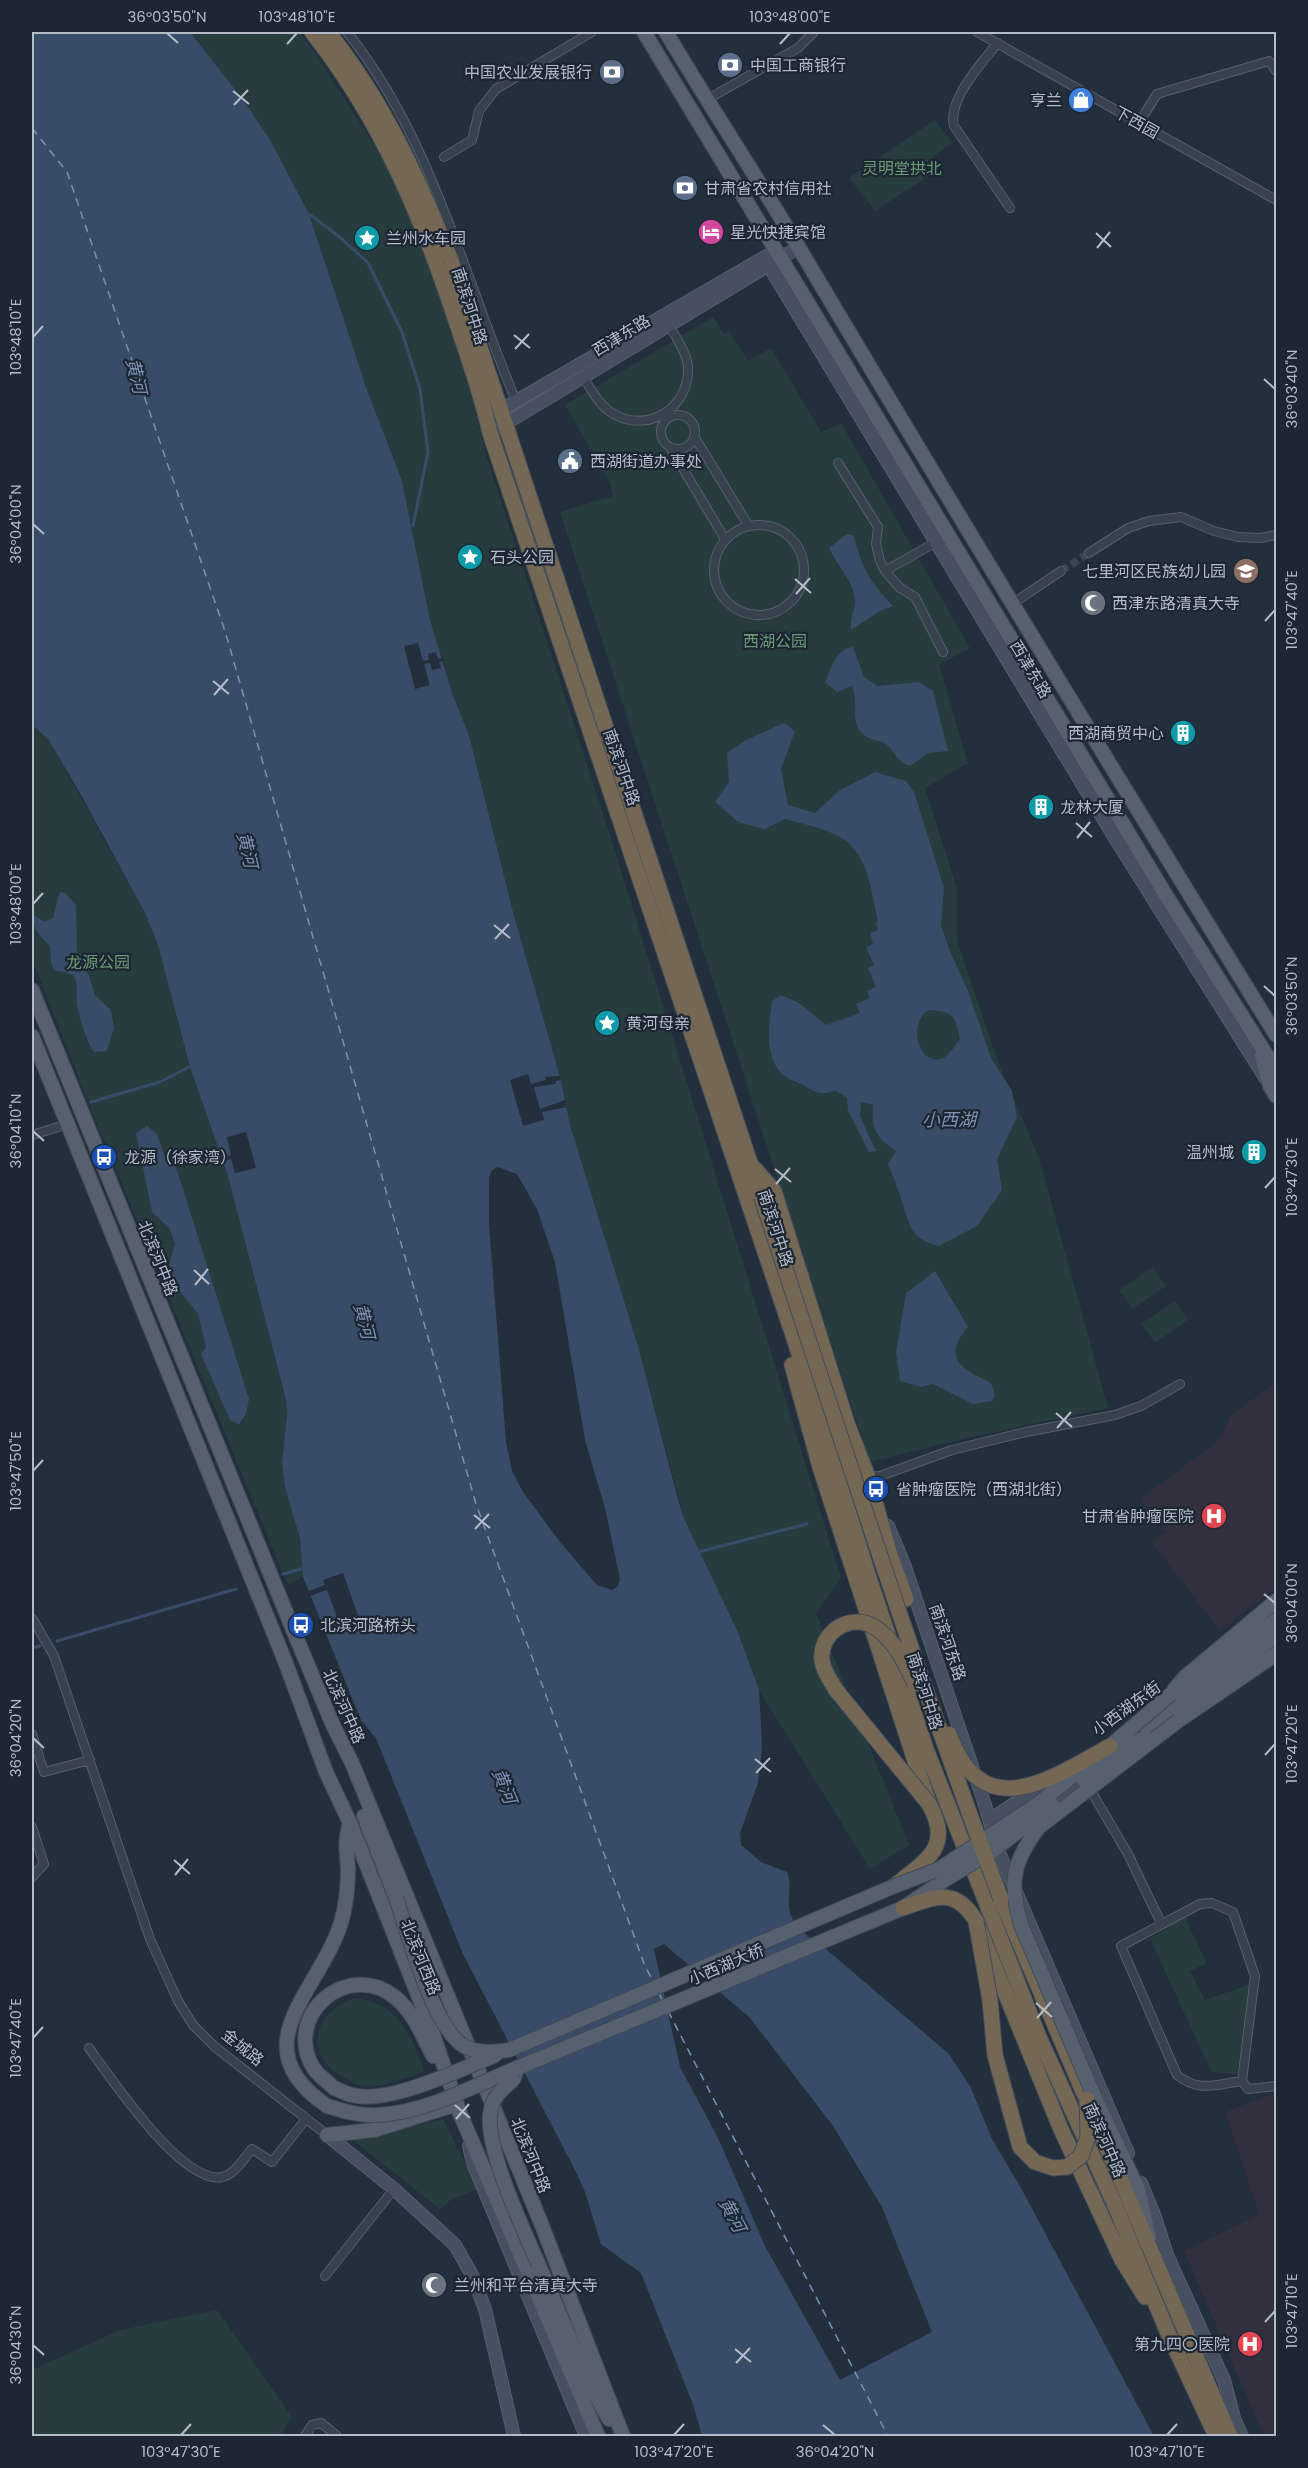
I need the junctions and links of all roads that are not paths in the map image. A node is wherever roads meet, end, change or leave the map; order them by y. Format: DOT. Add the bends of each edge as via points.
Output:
graph roads {
  1 [pos="312,32"];
  2 [pos="328,32"];
  3 [pos="347,32"];
  4 [pos="592,32"];
  5 [pos="644,32"];
  6 [pos="666,32"];
  7 [pos="814,32"];
  8 [pos="977,32"];
  9 [pos="998,44"];
  10 [pos="1276,71"];
  11 [pos="706,100"];
  12 [pos="1138,123"];
  13 [pos="444,157"];
  14 [pos="1276,200"];
  15 [pos="1010,208"];
  16 [pos="797,244"];
  17 [pos="772,258"];
  18 [pos="669,326"];
  19 [pos="583,377"];
  20 [pos="516,401"];
  21 [pos="667,416"];
  22 [pos="503,417"];
  23 [pos="488,426"];
  24 [pos="694,436"];
  25 [pos="670,447"];
  26 [pos="838,463"];
  27 [pos="748,525"];
  28 [pos="1276,535"];
  29 [pos="725,539"];
  30 [pos="936,542"];
  31 [pos="1089,553"];
  32 [pos="885,571"];
  33 [pos="1061,571"];
  34 [pos="1012,604"];
  35 [pos="943,652"];
  36 [pos="32,990"];
  37 [pos="1276,1035"];
  38 [pos="32,1036"];
  39 [pos="1259,1042"];
  40 [pos="1276,1070"];
  41 [pos="1273,1091"];
  42 [pos="68,1124"];
  43 [pos="32,1135"];
  44 [pos="749,1162"];
  45 [pos="795,1341"];
  46 [pos="1180,1384"];
  47 [pos="868,1477"];
  48 [pos="1276,1601"];
  49 [pos="1276,1615"];
  50 [pos="32,1618"];
  51 [pos="1276,1620"];
  52 [pos="1276,1644"];
  53 [pos="1178,1720"];
  54 [pos="332,1723"];
  55 [pos="32,1734"];
  56 [pos="1117,1747"];
  57 [pos="90,1760"];
  58 [pos="957,1781"];
  59 [pos="1087,1786"];
  60 [pos="929,1804"];
  61 [pos="990,1820"];
  62 [pos="350,1823"];
  63 [pos="32,1827"];
  64 [pos="998,1850"];
  65 [pos="32,1877"];
  66 [pos="892,1887"];
  67 [pos="903,1908"];
  68 [pos="976,1921"];
  69 [pos="1161,1923"];
  70 [pos="466,2043"];
  71 [pos="88,2048"];
  72 [pos="509,2050"];
  73 [pos="439,2054"];
  74 [pos="517,2068"];
  75 [pos="1242,2081"];
  76 [pos="1276,2086"];
  77 [pos="1090,2098"];
  78 [pos="457,2104"];
  79 [pos="306,2119"];
  80 [pos="327,2135"];
  81 [pos="394,2188"];
  82 [pos="325,2276"];
  83 [pos="1168,2333"];
  84 [pos="305,2436"];
  85 [pos="337,2436"];
  86 [pos="514,2436"];
  87 [pos="586,2436"];
  88 [pos="598,2436"];
  89 [pos="621,2436"];
  90 [pos="1216,2436"];
  91 [pos="1230,2436"];
  92 [pos="1242,2436"];
  1 -- 23 [label="highway, 南滨河中路" via="366,110 405,183 437,263"];
  2 -- 22 [label="highway, 南滨河中路" via="381,108 419,180 452,260"];
  3 -- 20 [label="street" via="368,57 421,154"];
  4 -- 13 [label="street" via="496,89 479,111 472,140"];
  5 -- 17 [label="main road, 西津东路"];
  6 -- 11 [label="main road, 西津东路"];
  7 -- 11 [label="street" via="798,48"];
  8 -- 9 [label="street, 下西园"];
  9 -- 12 [label="street, 下西园"];
  9 -- 15 [label="street" via="973,74 954,107 952,120"];
  10 -- 12 [label="street" via="1269,61 1157,94"];
  11 -- 16 [label="main road, 西津东路"];
  12 -- 14 [label="street, 下西园"];
  16 -- 17 [label="street, 西津东路"];
  16 -- 34 [label="main road, 西津东路"];
  17 -- 18 [label="street, 西津东路"];
  17 -- 20 [label="street, 西津东路"];
  17 -- 30 [label="street, 西津东路"];
  17 -- 39 [label="main road, 西津东路"];
  18 -- 19 [label="street, 西津东路"];
  18 -- 21 [label="street" via="688,364 687,384"];
  19 -- 21 [label="street" via="605,406 619,416 647,421"];
  19 -- 22 [label="street, 西津东路"];
  20 -- 22 [label="street, 西津东路"];
  21 -- 24 [label="street" via="688,418"];
  21 -- 25 [label="street" via="661,435"];
  22 -- 23 [label="street, 西津东路"];
  22 -- 44 [label="highway, 南滨河中路"];
  23 -- 45 [label="highway, 南滨河中路"];
  24 -- 25 [label="street" via="686,447"];
  24 -- 27 [label="street"];
  25 -- 29 [label="street"];
  26 -- 32 [label="street" via="878,527 876,544"];
  27 -- 29 [label="street"];
  27 -- 29 [label="street" via="770,525 786,533 798,546 804,563 803,581 795,597 782,609 765,615 747,614 731,606 719,593 713,576 714,558"];
  28 -- 31 [label="street" via="1238,537 1181,516 1128,528"];
  30 -- 32 [label="street"];
  30 -- 41 [label="street, 西津东路"];
  32 -- 35 [label="street" via="900,588 915,597"];
  33 -- 34 [label="street"];
  34 -- 37 [label="main road, 西津东路"];
  36 -- 54 [label="main road, 北滨河中路"];
  38 -- 42 [label="main road, 北滨河中路"];
  39 -- 40 [label="main road, 西津东路"];
  39 -- 41 [label="main road"];
  42 -- 43 [label="street"];
  42 -- 62 [label="main road, 北滨河中路" via="326,1772"];
  44 -- 47 [label="highway" via="774,1191 848,1426"];
  44 -- 58 [label="highway, 南滨河中路, bridge"];
  45 -- 60 [label="highway, bridge" via="791,1362 820,1467"];
  45 -- 83 [label="highway, 南滨河中路" via="926,1749 1039,2037"];
  46 -- 47 [label="street" via="1115,1415 987,1441"];
  47 -- 56 [label="highway, bridge" via="950,1738 964,1764 980,1780 1018,1789"];
  47 -- 61 [label="street, 南滨河东路" via="904,1564"];
  48 -- 56 [label="main road, bridge" via="1185,1677"];
  49 -- 61 [label="street, 小西湖东街" via="1137,1723"];
  50 -- 57 [label="street, 金城路" via="54,1656"];
  51 -- 56 [label="main road, bridge"];
  52 -- 53 [label="main road"];
  52 -- 56 [label="main road, bridge" via="1255,1651"];
  52 -- 59 [label="street"];
  53 -- 56 [label="main road, bridge"];
  53 -- 59 [label="main road, bridge"];
  54 -- 70 [label="main road, 北滨河中路"];
  54 -- 72 [label="main road, bridge" via="344,1766 433,2005 450,2033 463,2045 486,2053"];
  55 -- 57 [label="street" via="44,1772"];
  56 -- 59 [label="main road, bridge"];
  56 -- 66 [label="main road, 小西湖大桥, bridge" via="939,1869"];
  56 -- 67 [label="main road, 小西湖大桥, bridge" via="994,1850"];
  57 -- 79 [label="street, 金城路" via="150,1938 186,2015 215,2047"];
  58 -- 60 [label="highway, bridge" via="903,1657 876,1628 864,1622 838,1627 828,1636 823,1649 827,1675"];
  58 -- 77 [label="highway, 南滨河中路, bridge" via="1001,1899"];
  59 -- 64 [label="street"];
  59 -- 69 [label="street" via="1128,1854"];
  59 -- 77 [label="main road, bridge" via="1039,1827 1023,1848 1013,1887 1021,1925"];
  60 -- 66 [label="highway, bridge" via="936,1816 939,1842 928,1859"];
  61 -- 64 [label="street, 南滨河中路"];
  62 -- 73 [label="main road, 北滨河西路"];
  62 -- 74 [label="main road, 小西湖大桥, bridge" via="345,1841 348,1870 341,1922 329,1954 306,1989 289,2028 287,2058 292,2074 310,2095 327,2106 377,2115 430,2104"];
  63 -- 65 [label="street" via="44,1864"];
  64 -- 92 [label="street, 南滨河中路" via="1155,2217 1167,2255 1224,2380"];
  66 -- 72 [label="main road, 小西湖大桥"];
  67 -- 68 [label="highway" via="947,1896 968,1907"];
  67 -- 74 [label="main road, 小西湖大桥"];
  68 -- 77 [label="highway, bridge" via="995,2055 1020,2147 1035,2163 1067,2167 1081,2156 1088,2137"];
  68 -- 83 [label="highway, bridge" via="1060,2127 1122,2260"];
  69 -- 75 [label="street" via="1200,1904 1212,1903 1233,1912 1255,1976"];
  69 -- 75 [label="street" via="1121,1946 1177,2075 1203,2088"];
  70 -- 73 [label="main road"];
  70 -- 89 [label="main road, 北滨河中路" via="541,2223"];
  71 -- 79 [label="street" via="146,2125 186,2164 206,2175 222,2177 236,2169 252,2149 272,2162"];
  72 -- 78 [label="main road, 小西湖大桥, bridge" via="406,2090 380,2096 352,2096 334,2088 314,2070 305,2044 308,2021 321,2001 337,1989 356,1984 378,1987 396,1998 415,2019"];
  73 -- 78 [label="main road, 北滨河西路"];
  74 -- 89 [label="main road, bridge" via="513,2080 498,2092 490,2110 494,2149 508,2195 588,2381"];
  75 -- 76 [label="street" via="1248,2089"];
  77 -- 91 [label="highway, 南滨河中路"];
  78 -- 80 [label="main road" via="374,2130"];
  78 -- 87 [label="street" via="473,2163"];
  78 -- 88 [label="main road"];
  79 -- 80 [label="street, 金城路"];
  80 -- 81 [label="street, 金城路"];
  81 -- 82 [label="street"];
  81 -- 86 [label="street, 金城路" via="455,2245 472,2275 485,2309"];
  83 -- 90 [label="highway, 南滨河中路"];
  84 -- 85 [label="street" via="312,2425 321,2423"];
}
